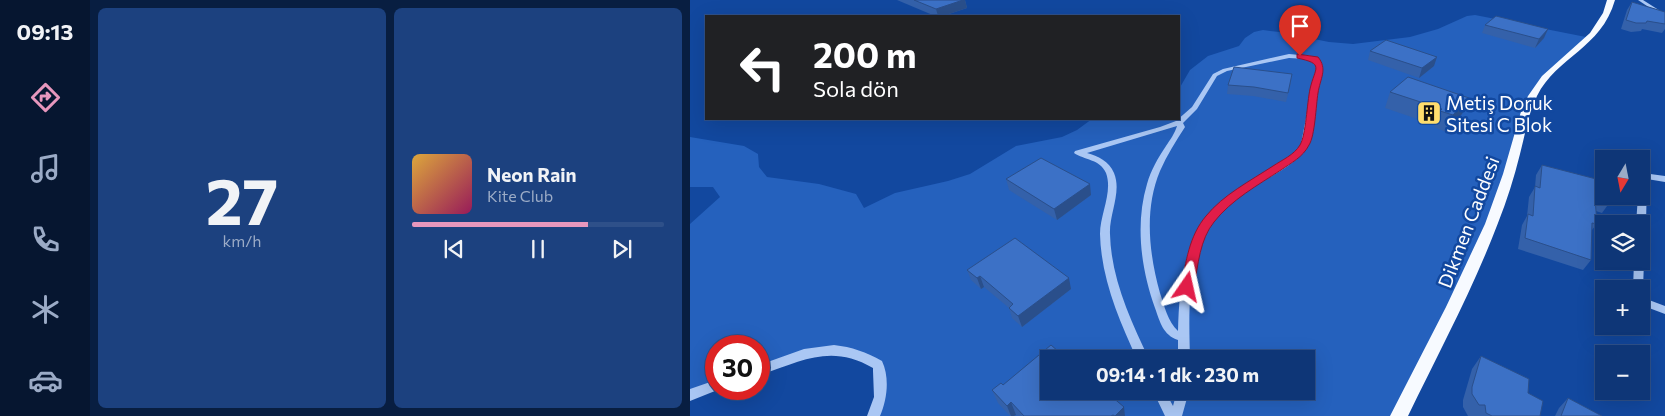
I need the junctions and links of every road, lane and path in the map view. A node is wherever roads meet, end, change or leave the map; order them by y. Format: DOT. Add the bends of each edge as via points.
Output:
graph roads {
  1 [pos="1611,0"];
  2 [pos="1640,0"];
  3 [pos="1665,16"];
  4 [pos="1179,123"];
  5 [pos="1665,179"];
  6 [pos="1641,215"];
  7 [pos="1650,304"];
  8 [pos="1665,310"];
  9 [pos="1184,337"];
  10 [pos="1139,350"];
  11 [pos="1184,350"];
  12 [pos="770,366"];
  13 [pos="705,389"];
  14 [pos="690,395"];
  15 [pos="1163,400"];
  16 [pos="1181,400"];
  17 [pos="874,416"];
  18 [pos="1171,416"];
  19 [pos="1176,416"];
  20 [pos="1399,416"];
  1 -- 20 [label="main road, Dikmen Caddesi" via="1604,20 1591,38 1544,78 1532,98 1502,196 1478,254"];
  2 -- 3 [label="street"];
  4 -- 9 [label="street" via="1181,127 1151,183 1145,227 1149,272 1158,304 1171,331"];
  4 -- 9 [label="street" via="1195,108 1216,75 1225,70 1289,56 1309,56 1319,64 1302,150 1221,207 1202,230 1187,287"];
  4 -- 10 [label="street" via="1078,153 1101,162 1111,175 1105,231 1107,262"];
  5 -- 6 [label="street" via="1643,176"];
  7 -- 8 [label="street"];
  9 -- 11 [label="street"];
  12 -- 17 [label="street" via="822,350 846,350 864,355 878,365 882,384"];
  13 -- 14 [label="street"];
  15 -- 18 [label="street"];
  16 -- 19 [label="street"];
}
